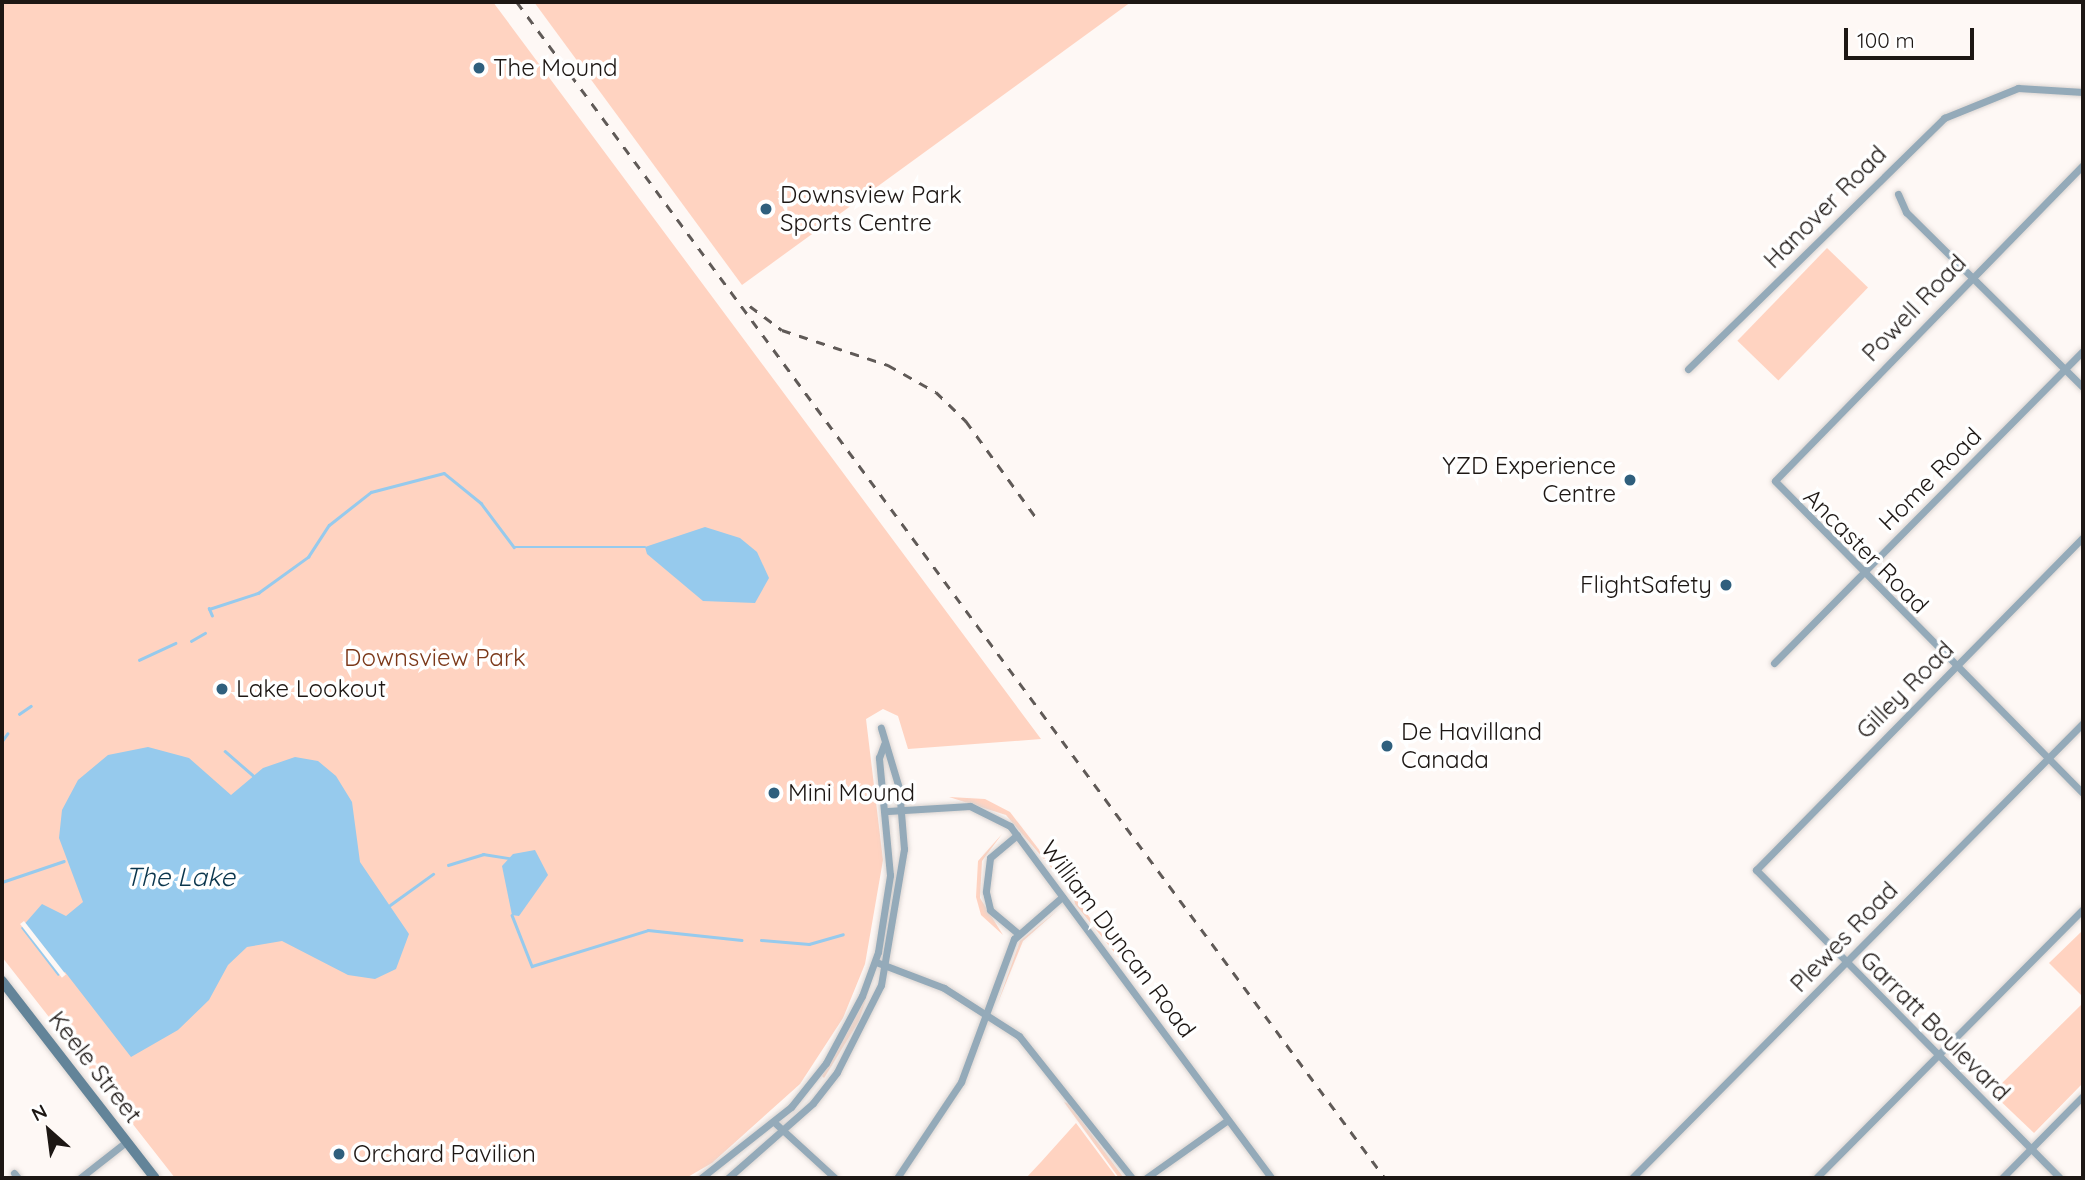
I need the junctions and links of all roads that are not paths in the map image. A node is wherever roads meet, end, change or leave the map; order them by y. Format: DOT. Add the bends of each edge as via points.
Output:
graph roads {
  1 [pos="2083,92"];
  2 [pos="2083,165"];
  3 [pos="1898,194"];
  4 [pos="1971,277"];
  5 [pos="2083,351"];
  6 [pos="1688,369"];
  7 [pos="2066,369"];
  8 [pos="2083,387"];
  9 [pos="1775,481"];
  10 [pos="2083,537"];
  11 [pos="1862,575"];
  12 [pos="1774,663"];
  13 [pos="1955,666"];
  14 [pos="2083,723"];
  15 [pos="881,728"];
  16 [pos="884,744"];
  17 [pos="2048,758"];
  18 [pos="2083,793"];
  19 [pos="902,810"];
  20 [pos="888,811"];
  21 [pos="1017,835"];
  22 [pos="1756,870"];
  23 [pos="1062,897"];
  24 [pos="2083,909"];
  25 [pos="1017,933"];
  26 [pos="876,962"];
  27 [pos="1845,964"];
  28 [pos="887,965"];
  29 [pos="2,981"];
  30 [pos="990,1014"];
  31 [pos="1938,1056"];
  32 [pos="2083,1096"];
  33 [pos="1228,1120"];
  34 [pos="775,1123"];
  35 [pos="785,1133"];
  36 [pos="127,1141"];
  37 [pos="2030,1149"];
  38 [pos="80,1178"];
  39 [pos="155,1178"];
  40 [pos="701,1178"];
  41 [pos="728,1178"];
  42 [pos="835,1178"];
  43 [pos="897,1178"];
  44 [pos="1132,1178"];
  45 [pos="1146,1178"];
  46 [pos="1271,1178"];
  47 [pos="1632,1178"];
  48 [pos="1816,1178"];
  49 [pos="2001,1178"];
  50 [pos="2060,1178"];
  1 -- 6 [label="street, Hanover Road" via="2003,91 1970,103 1929,130"];
  2 -- 4 [label="street, Powell Road"];
  3 -- 4 [label="street" via="1906,212"];
  4 -- 7 [label="street"];
  4 -- 9 [label="street, Powell Road"];
  5 -- 7 [label="street, Home Road"];
  7 -- 8 [label="street"];
  7 -- 11 [label="street, Home Road"];
  9 -- 11 [label="street, Ancaster Road"];
  10 -- 13 [label="street, Gilley Road"];
  11 -- 12 [label="street, Home Road"];
  11 -- 13 [label="street, Ancaster Road"];
  13 -- 17 [label="street, Ancaster Road"];
  13 -- 22 [label="street, Gilley Road"];
  14 -- 17 [label="street, Plewes Road"];
  15 -- 16 [label="street"];
  16 -- 19 [label="street" via="892,754"];
  16 -- 20 [label="street" via="879,758"];
  17 -- 18 [label="street, Ancaster Road"];
  17 -- 27 [label="street, Plewes Road"];
  19 -- 20 [label="street, William Duncan Road"];
  19 -- 21 [label="street, William Duncan Road" via="970,806 993,813"];
  19 -- 28 [label="street" via="903,861"];
  20 -- 26 [label="street" via="890,875"];
  21 -- 23 [label="street, William Duncan Road"];
  21 -- 25 [label="street" via="990,859 986,892 990,910"];
  22 -- 27 [label="street, Garratt Boulevard"];
  23 -- 25 [label="street"];
  23 -- 33 [label="street, William Duncan Road"];
  24 -- 31 [label="street"];
  25 -- 30 [label="street"];
  26 -- 28 [label="street"];
  26 -- 34 [label="street" via="826,1063"];
  27 -- 31 [label="street, Garratt Boulevard"];
  27 -- 47 [label="street, Plewes Road"];
  28 -- 30 [label="street"];
  28 -- 35 [label="street" via="837,1072"];
  29 -- 36 [label="main road, Keele Street"];
  30 -- 43 [label="street" via="942,1118"];
  30 -- 44 [label="street" via="1049,1067"];
  31 -- 37 [label="street, Garratt Boulevard"];
  31 -- 48 [label="street"];
  32 -- 37 [label="street"];
  33 -- 45 [label="street"];
  33 -- 46 [label="street, William Duncan Road"];
  34 -- 35 [label="street"];
  34 -- 40 [label="street"];
  35 -- 41 [label="street"];
  35 -- 42 [label="street"];
  36 -- 38 [label="street"];
  36 -- 39 [label="main road, Keele Street"];
  37 -- 49 [label="street"];
  37 -- 50 [label="street, Garratt Boulevard"];
}
